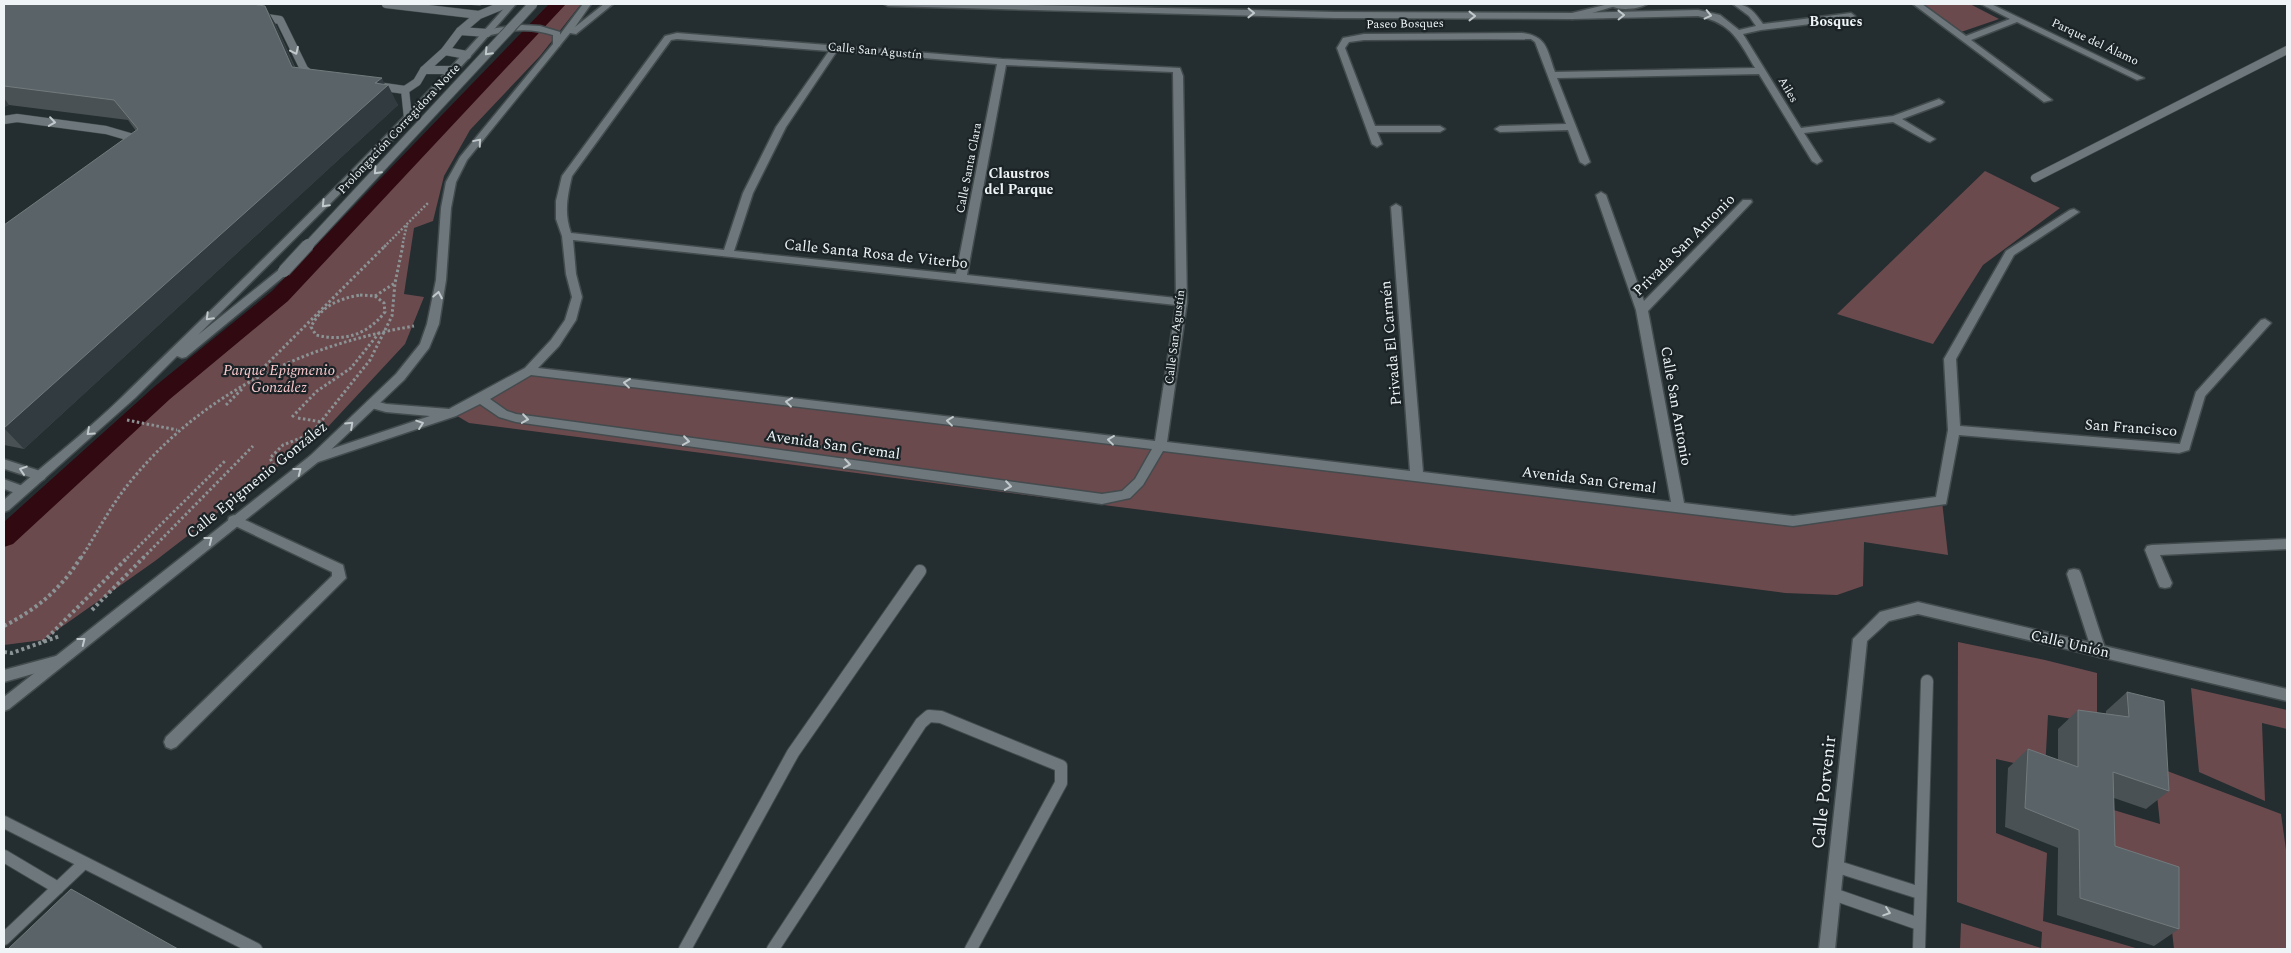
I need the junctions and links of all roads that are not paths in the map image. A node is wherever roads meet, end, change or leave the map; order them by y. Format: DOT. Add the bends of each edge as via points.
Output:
graph roads {
  1 [pos="386,4"];
  2 [pos="506,4"];
  3 [pos="512,4"];
  4 [pos="533,4"];
  5 [pos="587,4"];
  6 [pos="609,4"];
  7 [pos="888,4"];
  8 [pos="1644,4"];
  9 [pos="1737,4"];
  10 [pos="1917,4"];
  11 [pos="1985,4"];
  12 [pos="1617,5"];
  13 [pos="479,15"];
  14 [pos="1646,15"];
  15 [pos="1572,16"];
  16 [pos="1851,16"];
  17 [pos="255,17"];
  18 [pos="2018,19"];
  19 [pos="1761,27"];
  20 [pos="460,31"];
  21 [pos="487,33"];
  22 [pos="1738,33"];
  23 [pos="1965,39"];
  24 [pos="556,46"];
  25 [pos="835,48"];
  26 [pos="2287,50"];
  27 [pos="445,51"];
  28 [pos="468,55"];
  29 [pos="1002,62"];
  30 [pos="424,70"];
  31 [pos="454,70"];
  32 [pos="1762,71"];
  33 [pos="1551,75"];
  34 [pos="2140,78"];
  35 [pos="317,79"];
  36 [pos="366,85"];
  37 [pos="405,90"];
  38 [pos="2047,100"];
  39 [pos="1939,102"];
  40 [pos="408,118"];
  41 [pos="4,120"];
  42 [pos="1895,120"];
  43 [pos="1571,127"];
  44 [pos="1372,129"];
  45 [pos="1440,129"];
  46 [pos="1500,129"];
  47 [pos="1798,132"];
  48 [pos="1930,139"];
  49 [pos="1377,144"];
  50 [pos="115,156"];
  51 [pos="1817,160"];
  52 [pos="1585,162"];
  53 [pos="2035,178"];
  54 [pos="1601,195"];
  55 [pos="1747,202"];
  56 [pos="1396,207"];
  57 [pos="2074,212"];
  58 [pos="567,236"];
  59 [pos="728,254"];
  60 [pos="960,278"];
  61 [pos="1182,302"];
  62 [pos="1642,310"];
  63 [pos="2265,322"];
  64 [pos="529,371"];
  65 [pos="126,399"];
  66 [pos="481,400"];
  67 [pos="372,404"];
  68 [pos="452,413"];
  69 [pos="1954,430"];
  70 [pos="1160,446"];
  71 [pos="314,459"];
  72 [pos="4,464"];
  73 [pos="41,476"];
  74 [pos="1417,476"];
  75 [pos="4,484"];
  76 [pos="24,491"];
  77 [pos="4,507"];
  78 [pos="1678,507"];
  79 [pos="234,520"];
  80 [pos="2287,544"];
  81 [pos="920,572"];
  82 [pos="2074,574"];
  83 [pos="2165,583"];
  84 [pos="1860,639"];
  85 [pos="2099,651"];
  86 [pos="56,662"];
  87 [pos="4,676"];
  88 [pos="1927,681"];
  89 [pos="2287,695"];
  90 [pos="4,705"];
  91 [pos="171,742"];
  92 [pos="4,822"];
  93 [pos="4,856"];
  94 [pos="84,863"];
  95 [pos="1835,866"];
  96 [pos="58,888"];
  97 [pos="1833,894"];
  98 [pos="1920,894"];
  99 [pos="1919,924"];
  100 [pos="4,939"];
  101 [pos="256,949"];
  102 [pos="685,949"];
  103 [pos="773,949"];
  104 [pos="971,949"];
  105 [pos="1828,949"];
  106 [pos="1919,949"];
  1 -- 13 [label="lane"];
  2 -- 13 [label="lane"];
  3 -- 21 [label="street"];
  4 -- 65 [label="street, Prolongación Corregidora Norte, one-way, bridge" via="284,271"];
  5 -- 24 [label="street, Calle Epigmenio González"];
  6 -- 24 [label="street"];
  7 -- 15 [label="street, one-way" via="1335,15"];
  8 -- 12 [label="street"];
  8 -- 14 [label="street"];
  9 -- 19 [label="street" via="1752,14"];
  10 -- 23 [label="street"];
  11 -- 18 [label="street, Parque del Álamo"];
  12 -- 15 [label="street"];
  13 -- 20 [label="lane"];
  15 -- 14 [label="street, Ailes, one-way"];
  14 -- 22 [label="street, Ailes, one-way" via="1708,15 1728,24"];
  16 -- 19 [label="street"];
  17 -- 35 [label="lane, one-way" via="280,20 304,70"];
  18 -- 23 [label="street"];
  18 -- 34 [label="street, Parque del Álamo"];
  19 -- 22 [label="street"];
  20 -- 21 [label="lane"];
  20 -- 27 [label="lane"];
  21 -- 24 [label="street" via="504,28 546,29 557,34"];
  21 -- 28 [label="street"];
  22 -- 32 [label="street, Ailes"];
  23 -- 38 [label="street"];
  67 -- 24 [label="street, Calle Epigmenio González, one-way" via="400,377 425,344 433,324 441,280 446,208 452,182 463,159"];
  25 -- 29 [label="street, Calle San Agustín"];
  25 -- 58 [label="street, Calle San Agustín" via="668,38 567,176 561,219"];
  25 -- 59 [label="street" via="781,128 748,194"];
  26 -- 53 [label="lane"];
  27 -- 28 [label="lane"];
  27 -- 30 [label="lane"];
  28 -- 31 [label="street"];
  29 -- 60 [label="street, Calle Santa Clara"];
  29 -- 61 [label="street, Calle San Agustín" via="1177,70"];
  30 -- 31 [label="lane"];
  30 -- 37 [label="lane" via="418,82"];
  31 -- 40 [label="street"];
  32 -- 33 [label="street"];
  32 -- 47 [label="street, Ailes"];
  33 -- 43 [label="street, Paseo Bosques"];
  33 -- 44 [label="street, Paseo Bosques" via="1539,41 1533,37 1364,37 1346,40 1341,48"];
  36 -- 37 [label="lane"];
  37 -- 40 [label="lane"];
  39 -- 42 [label="street"];
  40 -- 65 [label="street, one-way"];
  41 -- 50 [label="lane, one-way" via="17,118 106,130 130,137 123,150"];
  42 -- 47 [label="street"];
  42 -- 48 [label="street"];
  43 -- 46 [label="street"];
  43 -- 52 [label="street, Paseo Bosques"];
  44 -- 45 [label="street"];
  44 -- 49 [label="street, Paseo Bosques"];
  47 -- 51 [label="street, Ailes"];
  54 -- 62 [label="street, Privada San Antonio"];
  55 -- 62 [label="street, Privada San Antonio"];
  56 -- 74 [label="street, Privada El Carmén"];
  57 -- 69 [label="street" via="2010,253 1950,359"];
  58 -- 59 [label="street, Calle Santa Rosa de Viterbo"];
  58 -- 64 [label="street, Calle San Agustín" via="577,297 570,320"];
  59 -- 60 [label="street, Calle Santa Rosa de Viterbo"];
  60 -- 61 [label="street, Calle Santa Rosa de Viterbo"];
  61 -- 70 [label="street, Calle San Agustín"];
  62 -- 78 [label="street, Calle San Antonio"];
  63 -- 69 [label="street, San Francisco" via="2200,395 2185,447 2180,449"];
  64 -- 66 [label="street, Calle San Agustín"];
  70 -- 64 [label="street, Avenida San Gremal, one-way"];
  65 -- 73 [label="street, one-way"];
  66 -- 68 [label="street, Calle San Agustín"];
  66 -- 70 [label="street, Avenida San Gremal, one-way" via="516,418 1102,499 1126,495 1139,482"];
  67 -- 68 [label="street"];
  71 -- 67 [label="street, Calle Epigmenio González, one-way"];
  71 -- 68 [label="street, Calle San Agustín, one-way"];
  69 -- 78 [label="street, Avenida San Gremal" via="1942,501 1793,521"];
  70 -- 74 [label="street, Avenida San Gremal"];
  79 -- 71 [label="street, Calle Epigmenio González, one-way"];
  73 -- 72 [label="lane, one-way"];
  73 -- 76 [label="street"];
  74 -- 78 [label="street, Avenida San Gremal"];
  75 -- 76 [label="lane"];
  76 -- 77 [label="street"];
  86 -- 79 [label="street, Calle Epigmenio González, one-way"];
  79 -- 91 [label="street" via="338,569 339,578"];
  80 -- 83 [label="street" via="2152,550"];
  81 -- 102 [label="lane" via="793,753"];
  82 -- 85 [label="street"];
  84 -- 85 [label="street, Calle Unión" via="1885,616 1918,608"];
  84 -- 95 [label="street, Calle Porvenir"];
  85 -- 89 [label="street, Calle Unión"];
  86 -- 87 [label="street"];
  86 -- 90 [label="street, Calle Epigmenio González"];
  88 -- 98 [label="lane"];
  92 -- 94 [label="lane"];
  93 -- 96 [label="lane"];
  94 -- 96 [label="lane"];
  94 -- 101 [label="lane"];
  95 -- 97 [label="street, Calle Porvenir"];
  95 -- 98 [label="lane"];
  96 -- 100 [label="lane"];
  97 -- 99 [label="lane, one-way"];
  97 -- 105 [label="street, Calle Porvenir"];
  98 -- 99 [label="lane"];
  99 -- 106 [label="lane"];
  103 -- 104 [label="lane" via="928,716 940,717 1061,766 1061,783"];
}
